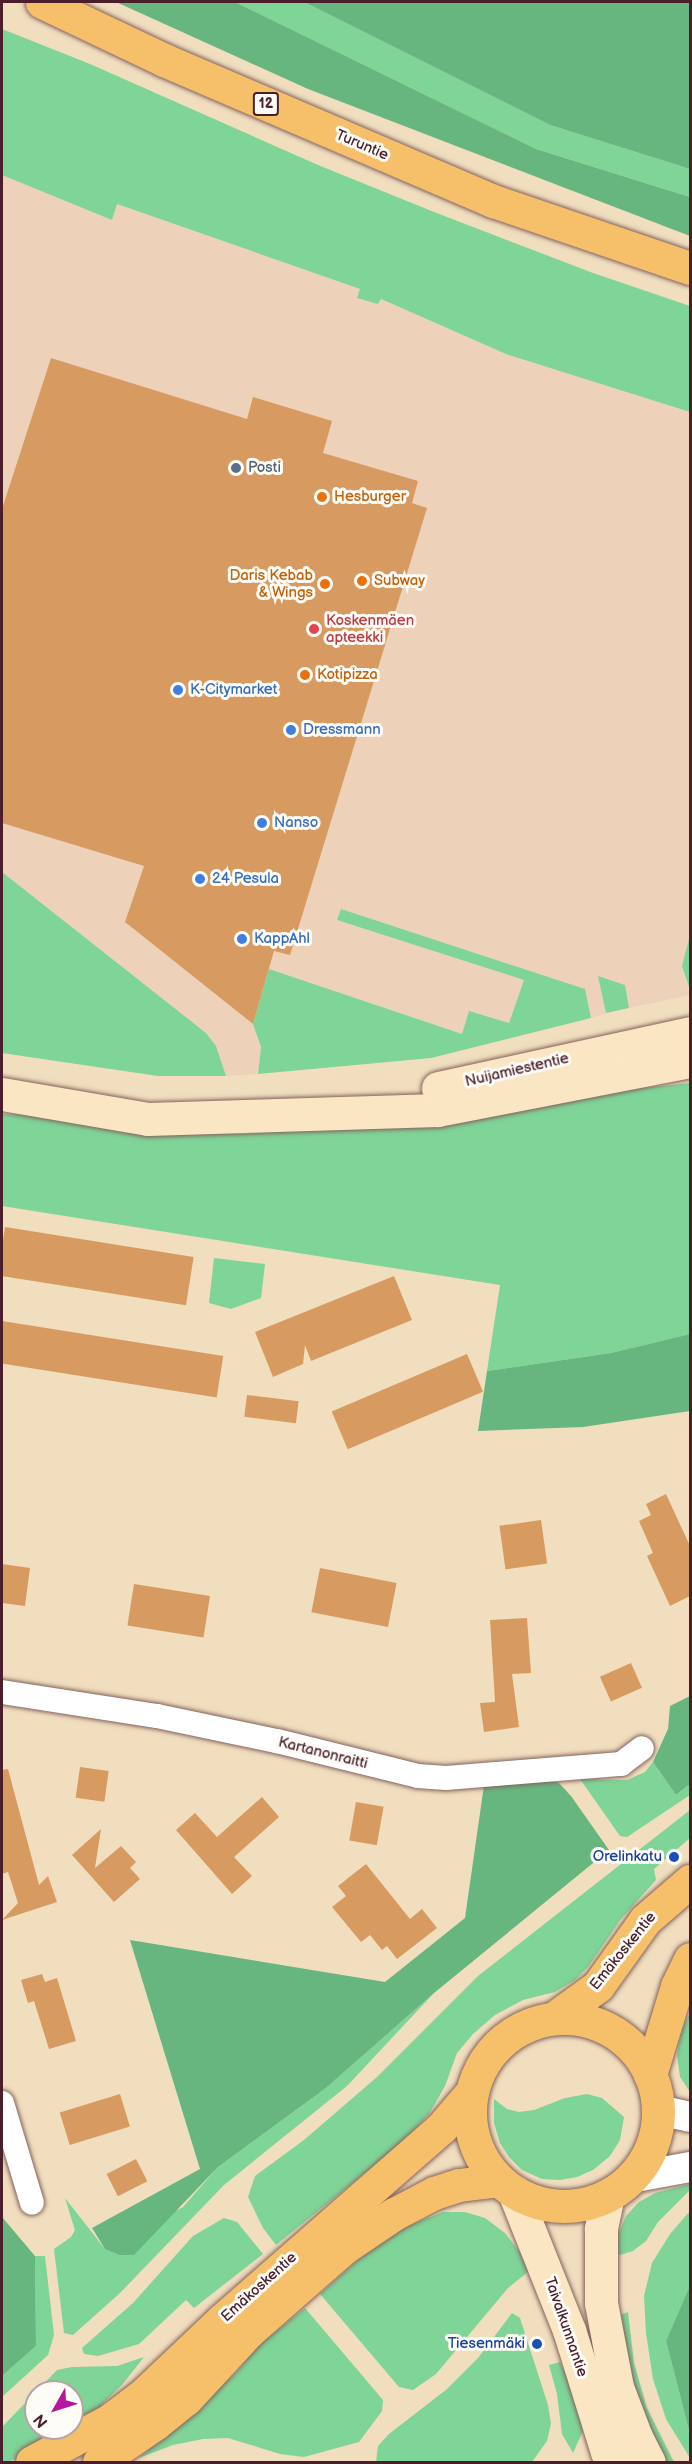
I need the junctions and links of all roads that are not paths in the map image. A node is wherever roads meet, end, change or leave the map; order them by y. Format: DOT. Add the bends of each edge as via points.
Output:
graph roads {
  1 [pos="42,2"];
  2 [pos="690,268"];
  3 [pos="690,1033"];
  4 [pos="690,1061"];
  5 [pos="2,1094"];
  6 [pos="344,1114"];
  7 [pos="2,1692"];
  8 [pos="642,1748"];
  9 [pos="690,1881"];
  10 [pos="690,1959"];
  11 [pos="554,2018"];
  12 [pos="650,2075"];
  13 [pos="471,2093"];
  14 [pos="2,2103"];
  15 [pos="658,2110"];
  16 [pos="690,2117"];
  17 [pos="690,2167"];
  18 [pos="506,2186"];
  19 [pos="619,2187"];
  20 [pos="32,2203"];
  21 [pos="620,2455"];
  22 [pos="32,2463"];
  23 [pos="99,2463"];
  1 -- 2 [label="main road, Turuntie / 12" via="164,60 493,201"];
  3 -- 6 [label="main road, Nuijamiestentie" via="447,1086"];
  4 -- 6 [label="main road, Nuijamiestentie" via="438,1110"];
  5 -- 6 [label="main road, Nuijamiestentie" via="148,1119"];
  7 -- 8 [label="street, Kartanonraitti" via="157,1716 418,1776 446,1778 621,1764"];
  9 -- 11 [label="main road, Emäkoskentie" via="645,1920 598,1986"];
  10 -- 12 [label="main road" via="677,1986"];
  11 -- 12 [label="main road" via="584,2020 612,2030 634,2049"];
  11 -- 13 [label="main road" via="510,2034 492,2050"];
  12 -- 15 [label="main road"];
  13 -- 18 [label="main road" via="474,2140 484,2161"];
  13 -- 22 [label="main road, Emäkoskentie" via="442,2127 232,2311 143,2395 110,2420"];
  14 -- 20 [label="street"];
  15 -- 16 [label="street"];
  15 -- 19 [label="main road" via="651,2147"];
  17 -- 19 [label="street"];
  18 -- 19 [label="main road" via="554,2205 582,2204"];
  18 -- 21 [label="main road, Taivalkunnantie"];
  18 -- 23 [label="main road, Emäkoskentie" via="459,2185 434,2193 345,2247 249,2331 186,2399"];
  19 -- 21 [label="main road, Taivalkunnantie" via="601,2229 599,2265 601,2303 617,2387"];
}
